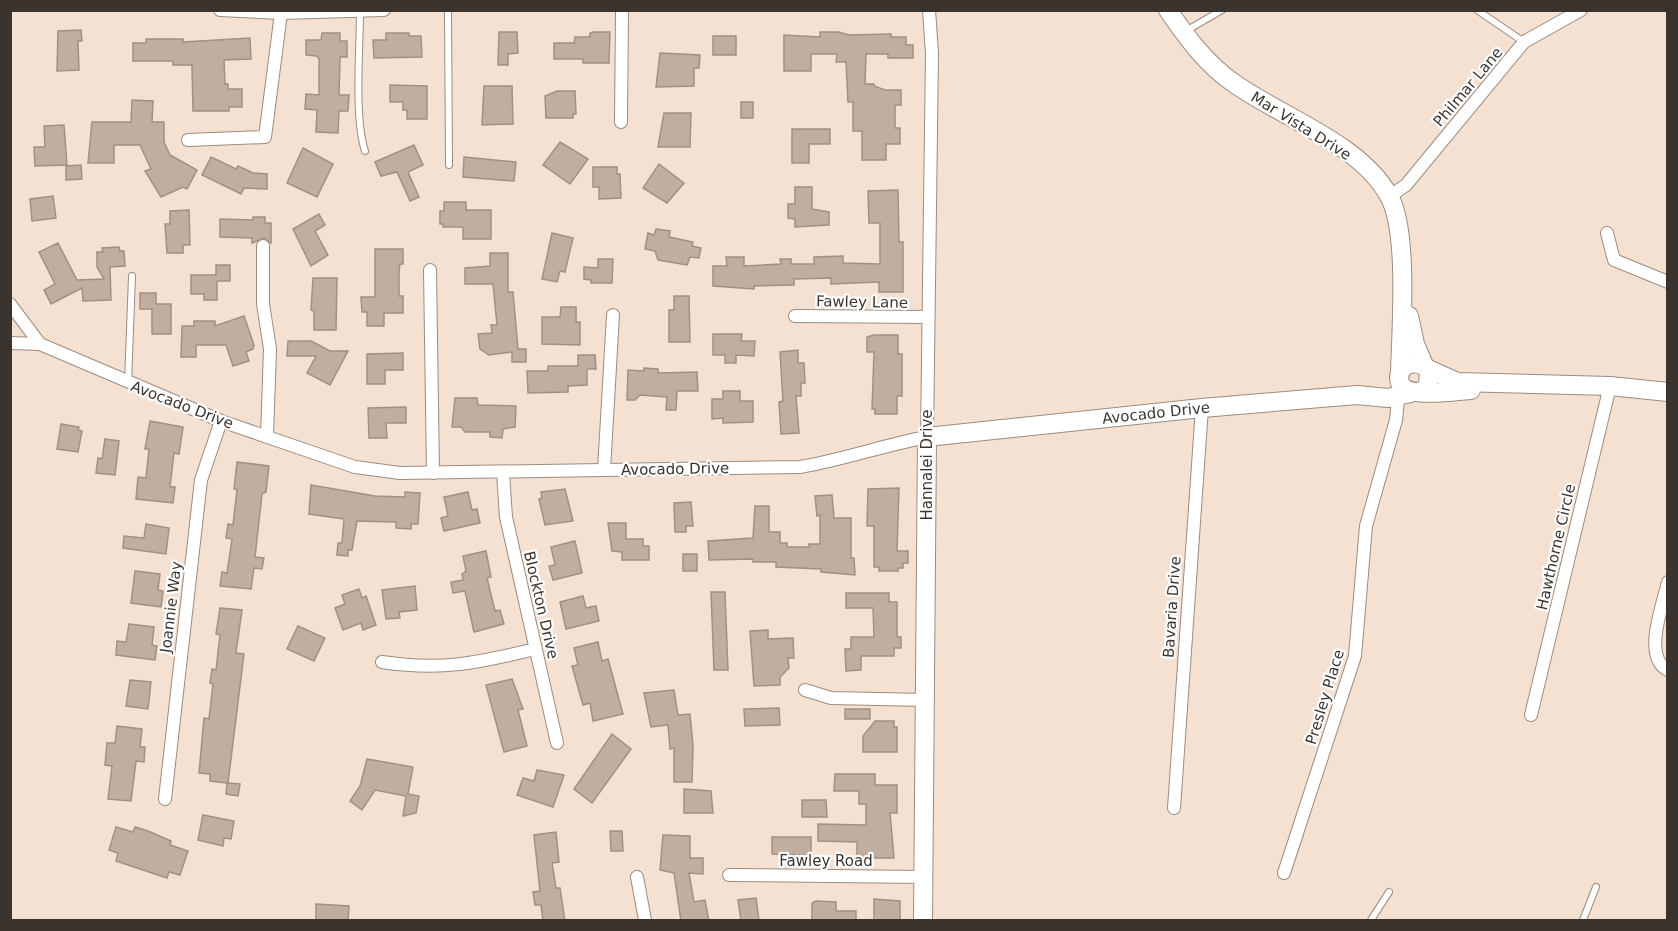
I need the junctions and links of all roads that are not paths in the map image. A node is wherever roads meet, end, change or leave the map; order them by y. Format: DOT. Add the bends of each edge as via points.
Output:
graph roads {
  1 [pos="220,10"];
  2 [pos="384,10"];
  3 [pos="448,10"];
  4 [pos="622,10"];
  5 [pos="929,10"];
  6 [pos="1168,10"];
  7 [pos="1222,10"];
  8 [pos="1477,10"];
  9 [pos="1581,10"];
  10 [pos="360,11"];
  11 [pos="281,13"];
  12 [pos="1184,32"];
  13 [pos="1524,42"];
  14 [pos="621,122"];
  15 [pos="188,140"];
  16 [pos="365,151"];
  17 [pos="449,165"];
  18 [pos="1390,196"];
  19 [pos="1607,232"];
  20 [pos="263,246"];
  21 [pos="430,270"];
  22 [pos="132,276"];
  23 [pos="1668,282"];
  24 [pos="1403,294"];
  25 [pos="10,304"];
  26 [pos="613,315"];
  27 [pos="795,316"];
  28 [pos="928,317"];
  29 [pos="10,343"];
  30 [pos="40,344"];
  31 [pos="1426,367"];
  32 [pos="128,384"];
  33 [pos="1514,385"];
  34 [pos="1610,386"];
  35 [pos="1406,387"];
  36 [pos="1668,392"];
  37 [pos="1202,408"];
  38 [pos="1396,420"];
  39 [pos="221,421"];
  40 [pos="267,436"];
  41 [pos="927,437"];
  42 [pos="604,470"];
  43 [pos="433,473"];
  44 [pos="503,473"];
  45 [pos="1668,582"];
  46 [pos="535,649"];
  47 [pos="382,662"];
  48 [pos="1668,670"];
  49 [pos="806,690"];
  50 [pos="925,700"];
  51 [pos="1531,715"];
  52 [pos="557,743"];
  53 [pos="165,799"];
  54 [pos="1174,808"];
  55 [pos="1284,873"];
  56 [pos="729,875"];
  57 [pos="637,877"];
  58 [pos="924,877"];
  59 [pos="1596,887"];
  60 [pos="1389,892"];
  61 [pos="645,921"];
  62 [pos="923,921"];
  63 [pos="1371,921"];
  64 [pos="1583,921"];
  1 -- 11 [label="street"];
  2 -- 10 [label="street"];
  3 -- 17 [label="lane"];
  4 -- 14 [label="street"];
  5 -- 28 [label="street, Hannalei Drive" via="932,53"];
  6 -- 12 [label="street, Mar Vista Drive"];
  7 -- 12 [label="lane"];
  8 -- 13 [label="lane"];
  9 -- 13 [label="street, Philmar Lane"];
  10 -- 11 [label="street"];
  10 -- 16 [label="lane" via="361,128"];
  11 -- 15 [label="street" via="265,137"];
  12 -- 18 [label="street, Mar Vista Drive" via="1224,76 1340,148 1378,180"];
  13 -- 18 [label="street, Philmar Lane" via="1406,186"];
  18 -- 24 [label="street, Mar Vista Drive" via="1397,225"];
  19 -- 23 [label="street" via="1614,261"];
  20 -- 40 [label="street" via="263,304 270,349"];
  21 -- 43 [label="street"];
  22 -- 32 [label="lane"];
  24 -- 31 [label="street, Mar Vista Drive" via="1415,344"];
  24 -- 35 [label="street, Mar Vista Drive"];
  25 -- 30 [label="street"];
  26 -- 42 [label="street"];
  27 -- 28 [label="street, Fawley Lane"];
  28 -- 41 [label="street, Hannalei Drive"];
  29 -- 30 [label="street, Avocado Drive"];
  30 -- 32 [label="street, Avocado Drive"];
  31 -- 33 [label="street" via="1457,382"];
  31 -- 35 [label="street" via="1430,381"];
  31 -- 35 [label="street, Avocado Drive" via="1411,363"];
  32 -- 39 [label="street, Avocado Drive"];
  33 -- 34 [label="street"];
  33 -- 35 [label="street" via="1499,389"];
  34 -- 36 [label="street"];
  34 -- 51 [label="street, Hawthorne Circle"];
  35 -- 37 [label="street, Avocado Drive" via="1358,395"];
  35 -- 38 [label="street, Presley Place"];
  35 -- 38 [label="street, Presley Place"];
  37 -- 41 [label="street, Avocado Drive"];
  37 -- 54 [label="street, Bavaria Drive"];
  38 -- 55 [label="street, Presley Place" via="1366,526 1355,656"];
  39 -- 40 [label="street, Avocado Drive"];
  39 -- 53 [label="street, Joannie Way" via="201,480"];
  40 -- 43 [label="street, Avocado Drive" via="355,467"];
  41 -- 42 [label="street, Avocado Drive" via="800,467"];
  41 -- 50 [label="street, Hannalei Drive"];
  42 -- 44 [label="street, Avocado Drive"];
  43 -- 44 [label="street, Avocado Drive"];
  44 -- 46 [label="street, Blockton Drive" via="506,517"];
  45 -- 48 [label="street" via="1653,648 1657,662"];
  46 -- 47 [label="street" via="470,665 418,668"];
  46 -- 52 [label="street, Blockton Drive"];
  49 -- 50 [label="street" via="831,698"];
  50 -- 58 [label="street, Hannalei Drive"];
  56 -- 58 [label="street, Fawley Road"];
  57 -- 61 [label="street"];
  58 -- 62 [label="street, Hannalei Drive"];
  59 -- 64 [label="lane"];
  60 -- 63 [label="lane"];
}
